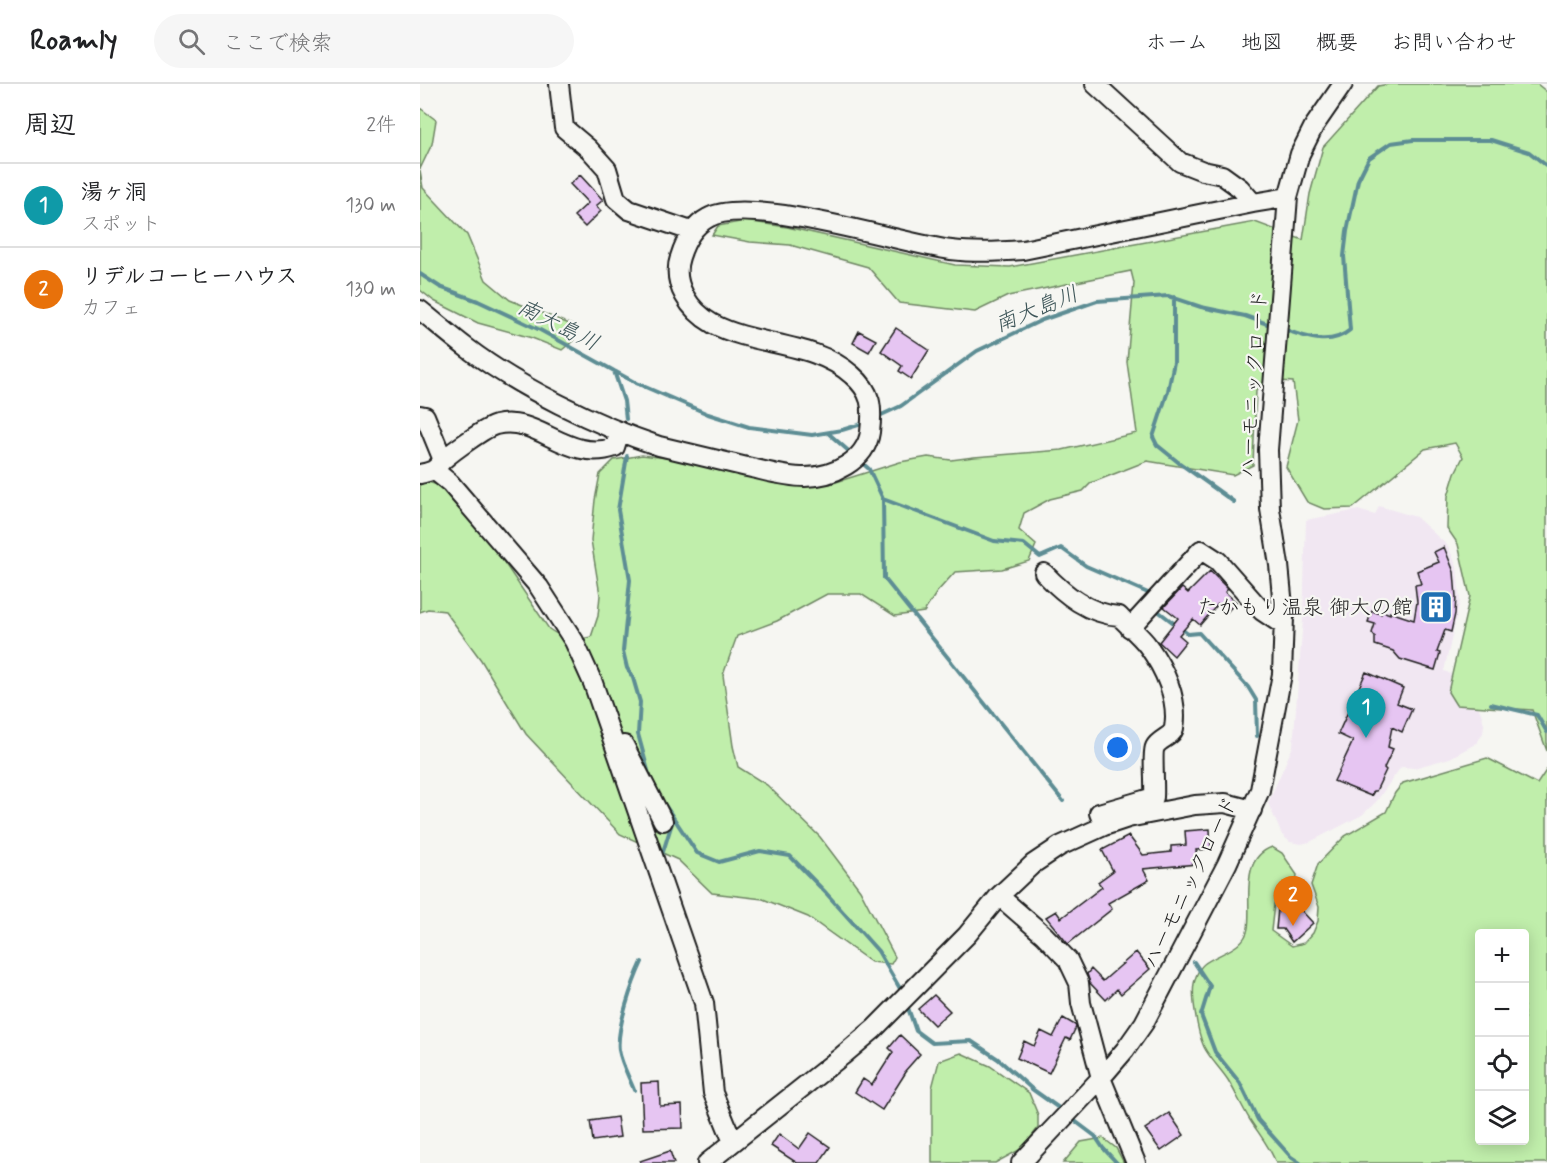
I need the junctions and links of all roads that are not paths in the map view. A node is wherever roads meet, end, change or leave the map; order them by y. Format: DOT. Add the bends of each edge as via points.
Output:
graph roads {
  1 [pos="559,84"];
  2 [pos="1095,84"];
  3 [pos="1343,84"];
  4 [pos="1288,197"];
  5 [pos="1253,203"];
  6 [pos="691,231"];
  7 [pos="420,310"];
  8 [pos="420,415"];
  9 [pos="620,431"];
  10 [pos="432,468"];
  11 [pos="1044,573"];
  12 [pos="1283,625"];
  13 [pos="1130,628"];
  14 [pos="607,725"];
  15 [pos="1252,810"];
  16 [pos="663,821"];
  17 [pos="1104,826"];
  18 [pos="999,896"];
  19 [pos="1101,1078"];
  20 [pos="733,1142"];
  21 [pos="706,1163"];
  22 [pos="1021,1163"];
  23 [pos="1136,1163"];
  1 -- 6 [label="street" via="564,128 607,169 616,199 629,210"];
  2 -- 5 [label="street" via="1180,162 1222,175"];
  3 -- 4 [label="street, ハーモニックロード" via="1300,154"];
  4 -- 5 [label="street"];
  4 -- 12 [label="street, ハーモニックロード" via="1268,450 1270,509"];
  5 -- 6 [label="street" via="1002,252 953,250 759,211 728,210 708,217"];
  6 -- 9 [label="street" via="677,266 684,297 712,324 833,361 860,383 869,395 872,413 861,449 842,468 816,477 784,475 659,446"];
  7 -- 9 [label="street" via="496,368"];
  8 -- 10 [label="street" via="425,416"];
  9 -- 10 [label="street" via="615,447 594,451 557,442 512,423 495,425"];
  10 -- 14 [label="street" via="450,483 539,587 574,641"];
  11 -- 13 [label="street" via="1086,608 1102,615 1119,616"];
  12 -- 13 [label="street" via="1262,611 1218,561 1201,550"];
  12 -- 15 [label="street, ハーモニックロード" via="1281,674 1272,729"];
  13 -- 17 [label="street" via="1147,645 1168,680 1174,729 1156,745 1153,753 1154,797 1099,813"];
  14 -- 16 [label="street" via="621,740"];
  14 -- 20 [label="street" via="704,1003 713,1093"];
  15 -- 17 [label="street" via="1225,802 1128,818"];
  15 -- 19 [label="street, ハーモニックロード" via="1144,1023"];
  17 -- 18 [label="street" via="1060,846 1033,864"];
  18 -- 19 [label="street" via="1068,960 1079,983"];
  18 -- 20 [label="street" via="904,999 842,1056"];
  19 -- 22 [label="street, ハーモニックロード"];
  19 -- 23 [label="street"];
  20 -- 21 [label="street"];
}
